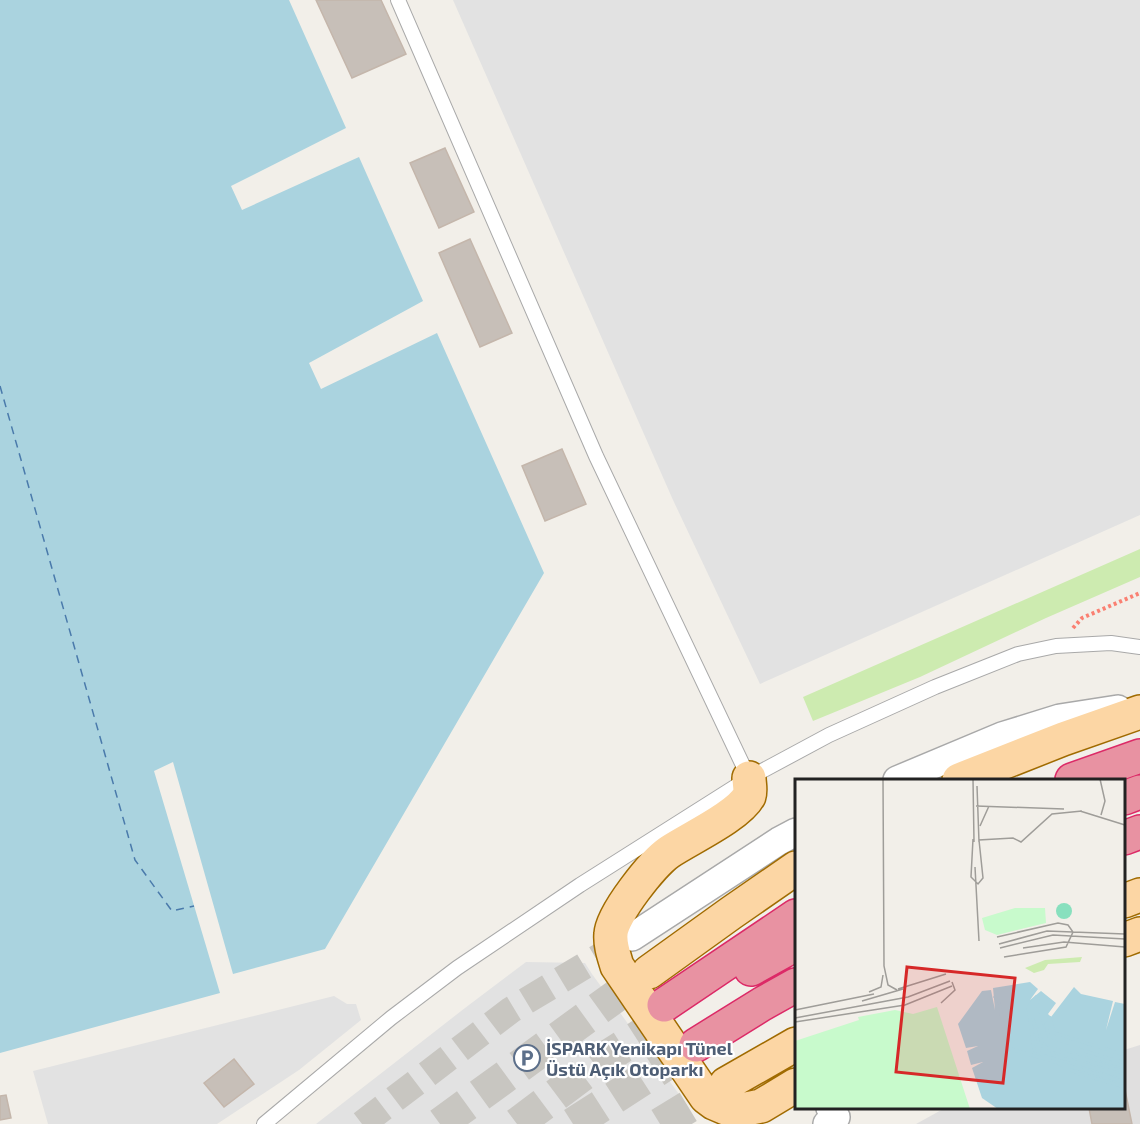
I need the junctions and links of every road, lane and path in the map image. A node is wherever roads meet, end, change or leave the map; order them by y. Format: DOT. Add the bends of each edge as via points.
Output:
graph roads {
  1 [pos="398,0"];
  2 [pos="1140,592"];
  3 [pos="1056,646"];
  4 [pos="1140,647"];
  5 [pos="1140,706"];
  6 [pos="1140,712"];
  7 [pos="1140,756"];
  8 [pos="748,778"];
  9 [pos="899,779"];
  10 [pos="962,779"];
  11 [pos="1075,779"];
  12 [pos="1140,792"];
  13 [pos="1125,798"];
  14 [pos="795,832"];
  15 [pos="1140,832"];
  16 [pos="1125,838"];
  17 [pos="795,869"];
  18 [pos="1140,895"];
  19 [pos="1125,901"];
  20 [pos="795,917"];
  21 [pos="1140,934"];
  22 [pos="632,937"];
  23 [pos="1125,940"];
  24 [pos="795,945"];
  25 [pos="649,972"];
  26 [pos="795,986"];
  27 [pos="696,1045"];
  28 [pos="795,1045"];
  29 [pos="726,1084"];
  30 [pos="795,1086"];
  31 [pos="831,1109"];
  32 [pos="264,1124"];
  33 [pos="827,1124"];
  1 -- 8 [label="lane" via="596,456"];
  2 -- 3 [label="path" via="1082,618"];
  3 -- 4 [label="lane" via="1112,643"];
  3 -- 8 [label="lane" via="1018,654 935,687 829,735"];
  5 -- 9 [label="street" via="1060,718 1002,736"];
  6 -- 10 [label="main road"];
  7 -- 11 [label="highway"];
  8 -- 30 [label="main road" via="748,798 731,814 667,853 645,877 621,908 610,933 612,951 617,966 714,1103 742,1110 761,1106"];
  8 -- 32 [label="lane" via="456,968"];
  12 -- 13 [label="highway"];
  14 -- 22 [label="street"];
  15 -- 16 [label="highway"];
  17 -- 25 [label="main road"];
  18 -- 19 [label="main road"];
  20 -- 24 [label="highway" via="668,1010"];
  21 -- 23 [label="main road"];
  26 -- 27 [label="highway"];
  28 -- 29 [label="main road"];
  31 -- 33 [label="street" via="836,1117"];
}
